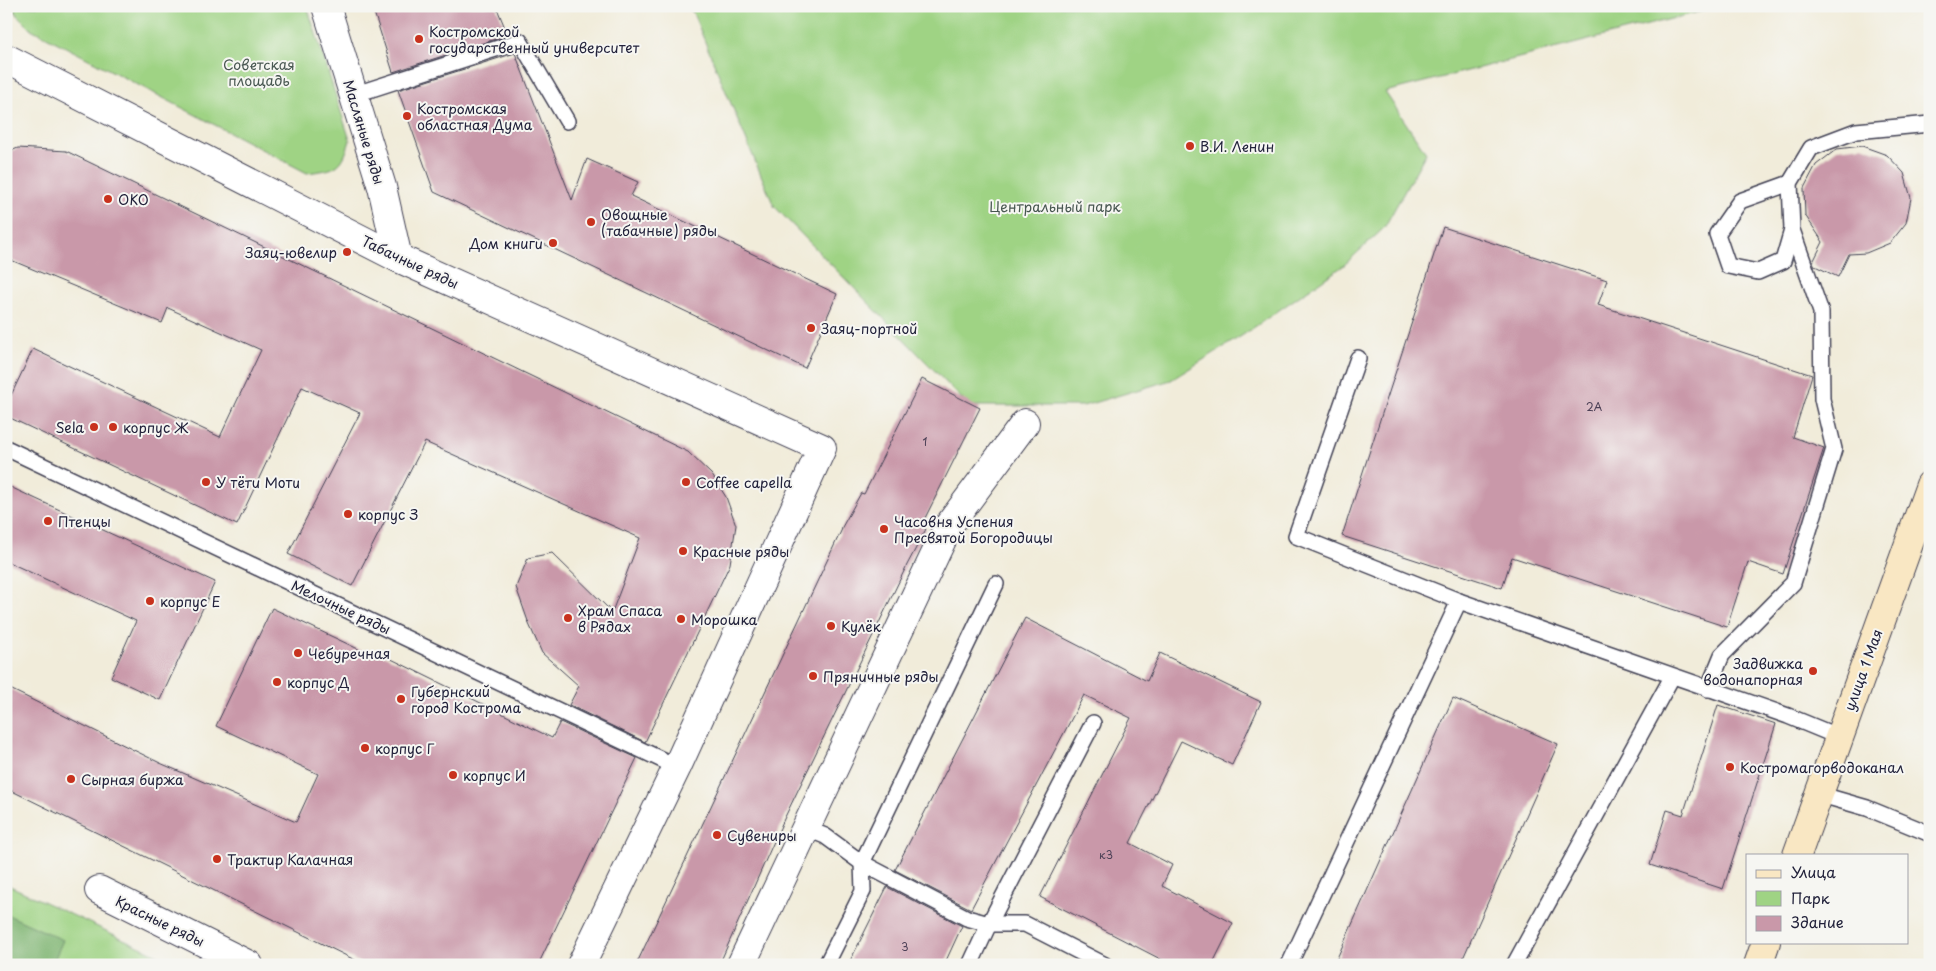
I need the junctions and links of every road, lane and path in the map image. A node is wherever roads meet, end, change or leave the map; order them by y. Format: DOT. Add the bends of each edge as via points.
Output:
graph roads {
  1 [pos="326,6"];
  2 [pos="6,58"];
  3 [pos="353,95"];
  4 [pos="567,121"];
  5 [pos="1930,124"];
  6 [pos="1790,183"];
  7 [pos="1792,230"];
  8 [pos="398,258"];
  9 [pos="1358,358"];
  10 [pos="1025,423"];
  11 [pos="6,448"];
  12 [pos="1928,500"];
  13 [pos="996,584"];
  14 [pos="1459,601"];
  15 [pos="1672,677"];
  16 [pos="1708,689"];
  17 [pos="1093,723"];
  18 [pos="1839,736"];
  19 [pos="676,767"];
  20 [pos="1818,794"];
  21 [pos="805,828"];
  22 [pos="1928,833"];
  23 [pos="1797,854"];
  24 [pos="862,863"];
  25 [pos="99,890"];
  26 [pos="988,924"];
  27 [pos="1765,944"];
  28 [pos="249,965"];
  29 [pos="581,965"];
  30 [pos="741,965"];
  31 [pos="826,965"];
  32 [pos="970,965"];
  33 [pos="1105,965"];
  34 [pos="1289,965"];
  35 [pos="1514,965"];
  36 [pos="1758,965"];
  1 -- 3 [label="street, Масляные ряды"];
  2 -- 8 [label="street, Табачные ряды"];
  3 -- 4 [label="lane" via="520,41"];
  3 -- 8 [label="street, Масляные ряды" via="382,186"];
  5 -- 6 [label="lane" via="1856,131 1811,148"];
  6 -- 7 [label="lane"];
  6 -- 7 [label="lane" via="1740,201 1717,234 1728,266 1758,272 1784,261"];
  7 -- 16 [label="lane" via="1821,312 1822,399 1834,449 1792,583 1722,656"];
  8 -- 19 [label="street, Табачные ряды" via="822,448"];
  9 -- 14 [label="lane" via="1296,536"];
  10 -- 21 [label="street" via="949,525"];
  11 -- 19 [label="lane, Мелочные ряды"];
  12 -- 18 [label="street, улица 1 Мая"];
  13 -- 24 [label="lane"];
  14 -- 15 [label="lane"];
  14 -- 34 [label="lane"];
  15 -- 16 [label="lane"];
  15 -- 35 [label="lane"];
  16 -- 18 [label="lane"];
  17 -- 26 [label="lane"];
  18 -- 20 [label="street, улица 1 Мая"];
  19 -- 29 [label="street"];
  20 -- 22 [label="lane" via="1866,808"];
  20 -- 23 [label="street, улица 1 Мая"];
  21 -- 24 [label="lane" via="825,836"];
  21 -- 30 [label="street"];
  24 -- 26 [label="lane" via="967,918"];
  24 -- 31 [label="lane" via="863,891"];
  25 -- 28 [label="street, Красные ряды"];
  26 -- 32 [label="lane"];
  26 -- 33 [label="lane" via="1025,924"];
  27 -- 36 [label="street"];
}
